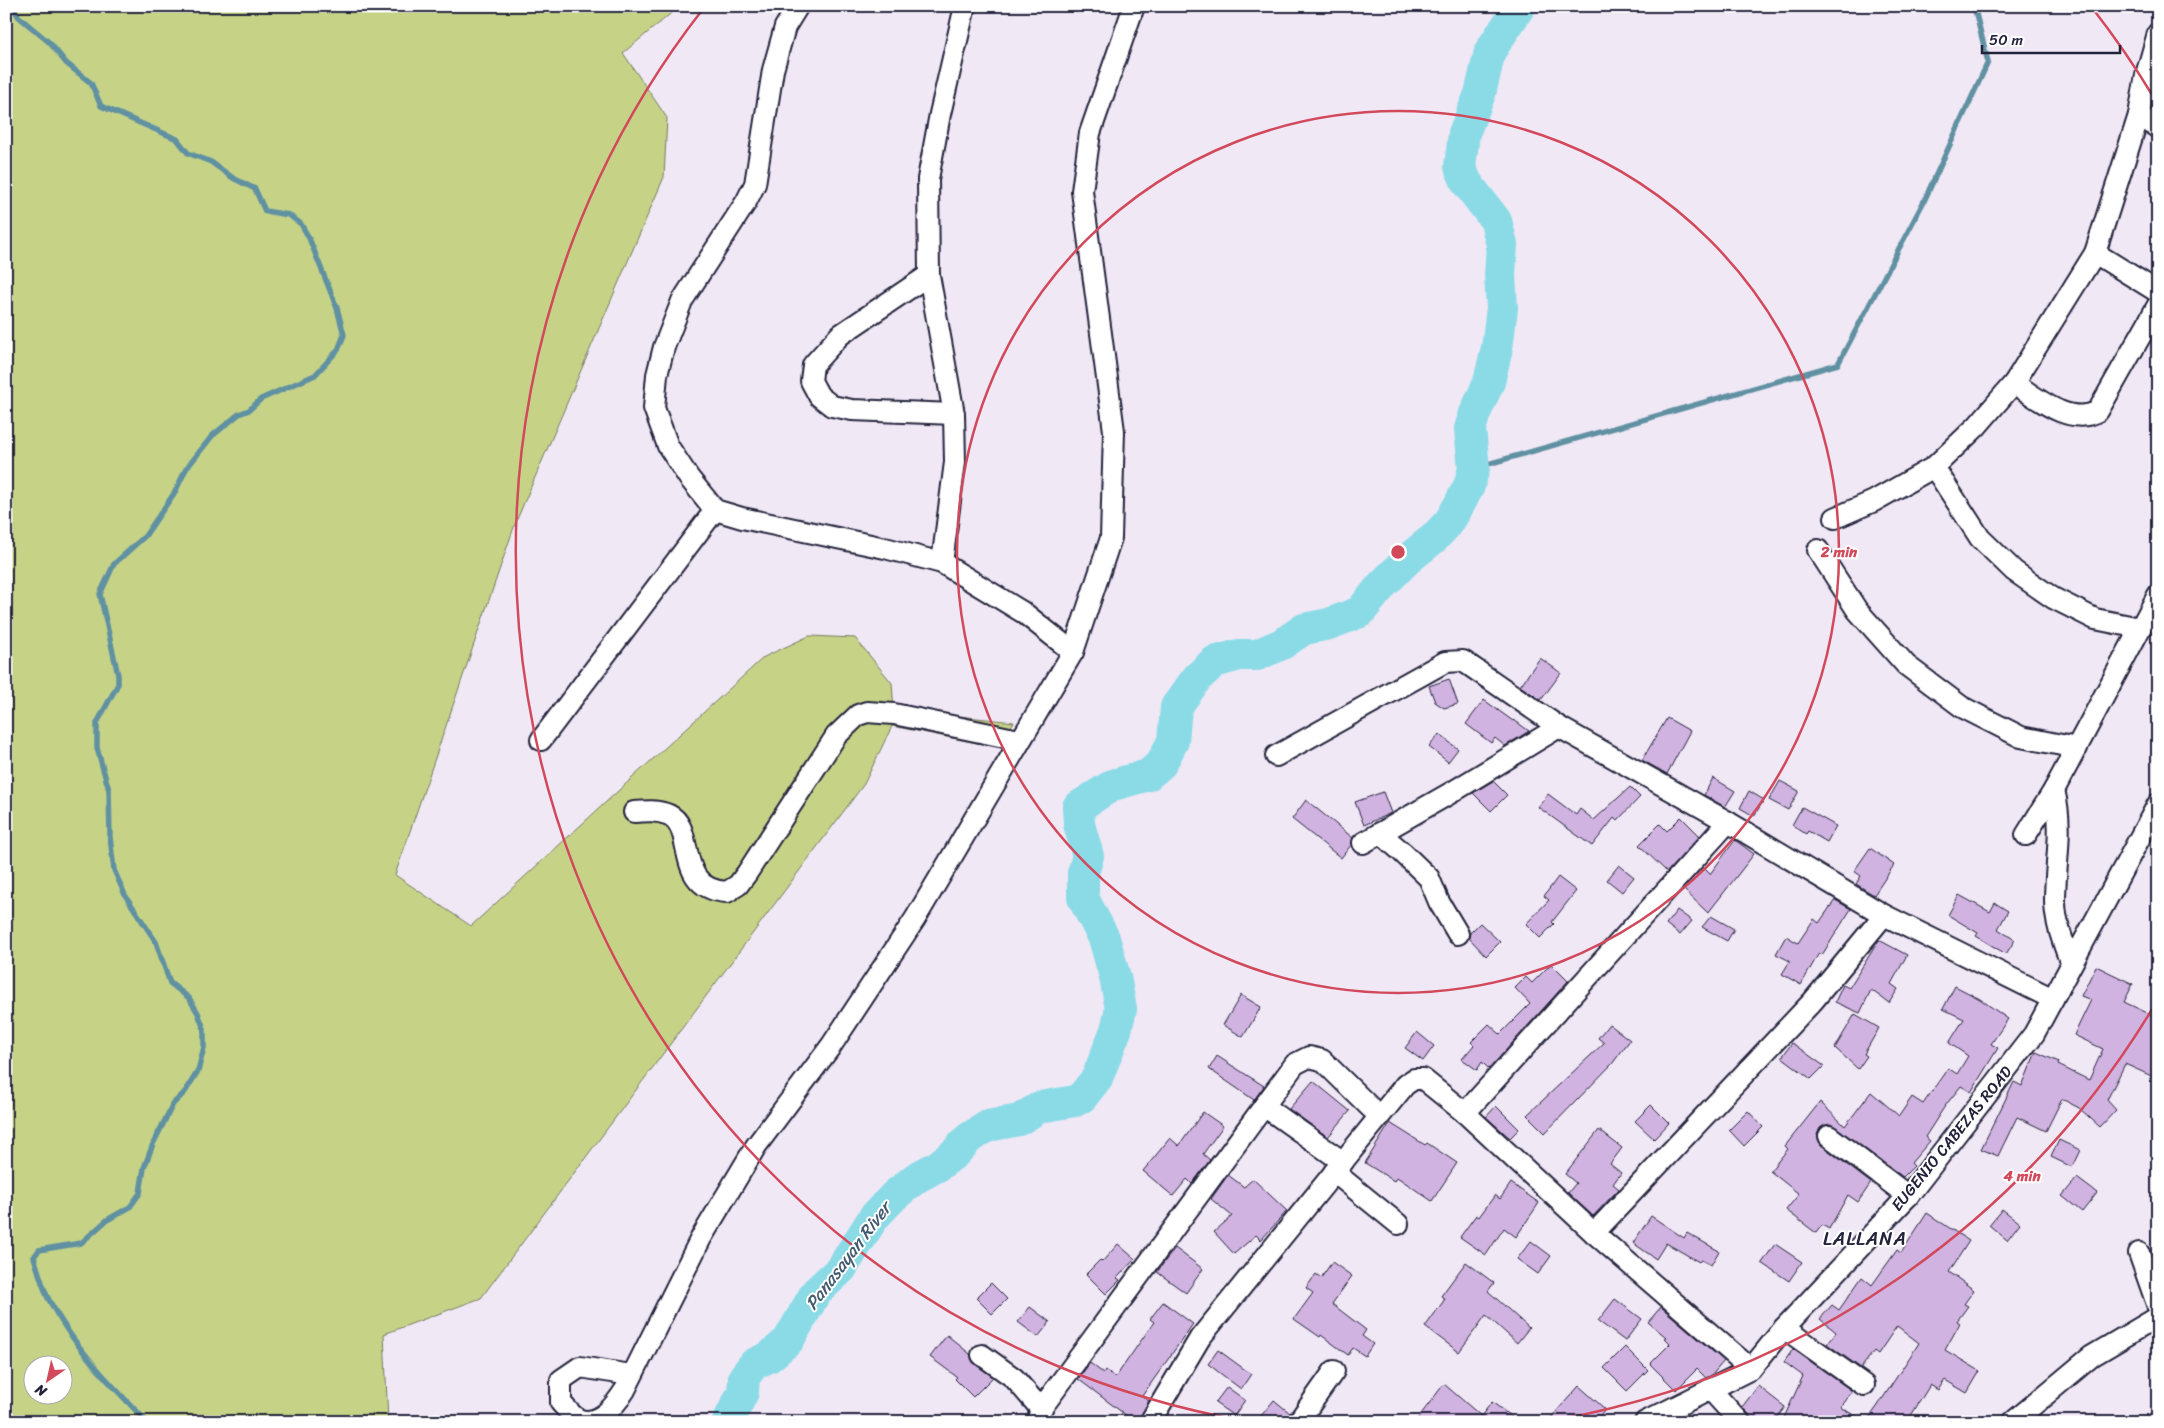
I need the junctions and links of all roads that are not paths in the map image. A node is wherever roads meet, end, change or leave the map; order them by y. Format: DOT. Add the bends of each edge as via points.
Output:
graph roads {
  1 [pos="798,6"];
  2 [pos="965,6"];
  3 [pos="1134,6"];
  4 [pos="2158,33"];
  5 [pos="2139,115"];
  6 [pos="2158,128"];
  7 [pos="2095,253"];
  8 [pos="929,275"];
  9 [pos="2158,292"];
  10 [pos="2158,305"];
  11 [pos="2014,383"];
  12 [pos="954,414"];
  13 [pos="1934,467"];
  14 [pos="715,510"];
  15 [pos="1836,518"];
  16 [pos="1818,550"];
  17 [pos="942,562"];
  18 [pos="2158,595"];
  19 [pos="2140,628"];
  20 [pos="1072,652"];
  21 [pos="1560,727"];
  22 [pos="541,740"];
  23 [pos="1019,740"];
  24 [pos="2077,748"];
  25 [pos="1276,756"];
  26 [pos="2054,790"];
  27 [pos="2158,804"];
  28 [pos="634,812"];
  29 [pos="1728,822"];
  30 [pos="2026,835"];
  31 [pos="1884,915"];
  32 [pos="1458,934"];
  33 [pos="2071,964"];
  34 [pos="2053,999"];
  35 [pos="1264,1106"];
  36 [pos="1465,1113"];
  37 [pos="1380,1116"];
  38 [pos="1829,1136"];
  39 [pos="1338,1167"];
  40 [pos="1908,1196"];
  41 [pos="1398,1224"];
  42 [pos="1594,1233"];
  43 [pos="2139,1253"];
  44 [pos="2158,1307"];
  45 [pos="2158,1317"];
  46 [pos="1784,1328"];
  47 [pos="982,1355"];
  48 [pos="1751,1369"];
  49 [pos="1334,1371"];
  50 [pos="631,1375"];
  51 [pos="1864,1385"];
  52 [pos="1710,1390"];
  53 [pos="1039,1415"];
  54 [pos="1650,1420"];
  55 [pos="1150,1422"];
  56 [pos="1298,1422"];
  57 [pos="1740,1422"];
  58 [pos="2013,1422"];
  1 -- 14 [label="street" via="785,27 773,70 755,184 682,301 657,375 654,408 668,446 688,478"];
  2 -- 8 [label="street" via="928,179"];
  3 -- 20 [label="street" via="1090,133 1082,191 1114,431 1111,538"];
  4 -- 5 [label="street"];
  5 -- 6 [label="street"];
  5 -- 7 [label="street"];
  7 -- 9 [label="street"];
  7 -- 11 [label="street"];
  8 -- 12 [label="street"];
  8 -- 12 [label="street" via="840,335 813,365 811,380 819,396 832,406 852,410"];
  10 -- 11 [label="street" via="2098,410 2089,416 2054,409"];
  11 -- 13 [label="street" via="1977,426"];
  12 -- 17 [label="street" via="955,462"];
  13 -- 15 [label="street"];
  13 -- 19 [label="street" via="1980,538 2014,571 2052,598 2095,619"];
  14 -- 17 [label="street"];
  14 -- 22 [label="street"];
  16 -- 24 [label="street" via="1856,610 1906,666 1962,707 2021,737"];
  17 -- 20 [label="street" via="1024,612"];
  18 -- 19 [label="street"];
  19 -- 24 [label="street"];
  20 -- 23 [label="street"];
  21 -- 25 [label="street" via="1463,661 1445,662"];
  21 -- 29 [label="street"];
  21 -- 32 [label="street" via="1371,838 1429,878"];
  23 -- 28 [label="street" via="887,713 858,715 836,736 747,873 738,885 727,892 708,888 696,877 679,824 670,815 654,811"];
  23 -- 50 [label="street" via="915,920 831,1046 756,1146 701,1238"];
  24 -- 26 [label="street"];
  26 -- 30 [label="street"];
  26 -- 33 [label="street" via="2060,811 2055,902 2060,933"];
  27 -- 33 [label="street, EUGENIO CABEZAS ROAD"];
  29 -- 31 [label="street"];
  29 -- 36 [label="street"];
  31 -- 34 [label="street"];
  31 -- 42 [label="street" via="1813,1001"];
  33 -- 34 [label="street, EUGENIO CABEZAS ROAD"];
  34 -- 40 [label="street, EUGENIO CABEZAS ROAD" via="2034,1034"];
  35 -- 37 [label="street" via="1294,1064 1301,1059 1316,1057"];
  35 -- 39 [label="street"];
  35 -- 53 [label="street"];
  36 -- 37 [label="street" via="1423,1079 1414,1078"];
  36 -- 42 [label="street"];
  37 -- 39 [label="street"];
  38 -- 40 [label="street"];
  39 -- 41 [label="street"];
  39 -- 55 [label="street" via="1200,1338"];
  40 -- 46 [label="street, EUGENIO CABEZAS ROAD"];
  42 -- 48 [label="street"];
  43 -- 44 [label="street"];
  45 -- 58 [label="street" via="2092,1356"];
  46 -- 48 [label="street, EUGENIO CABEZAS ROAD"];
  46 -- 51 [label="street"];
  47 -- 53 [label="street" via="1014,1378"];
  48 -- 52 [label="street, EUGENIO CABEZAS ROAD"];
  49 -- 56 [label="street"];
  52 -- 54 [label="street, EUGENIO CABEZAS ROAD"];
  52 -- 57 [label="street"];
}
